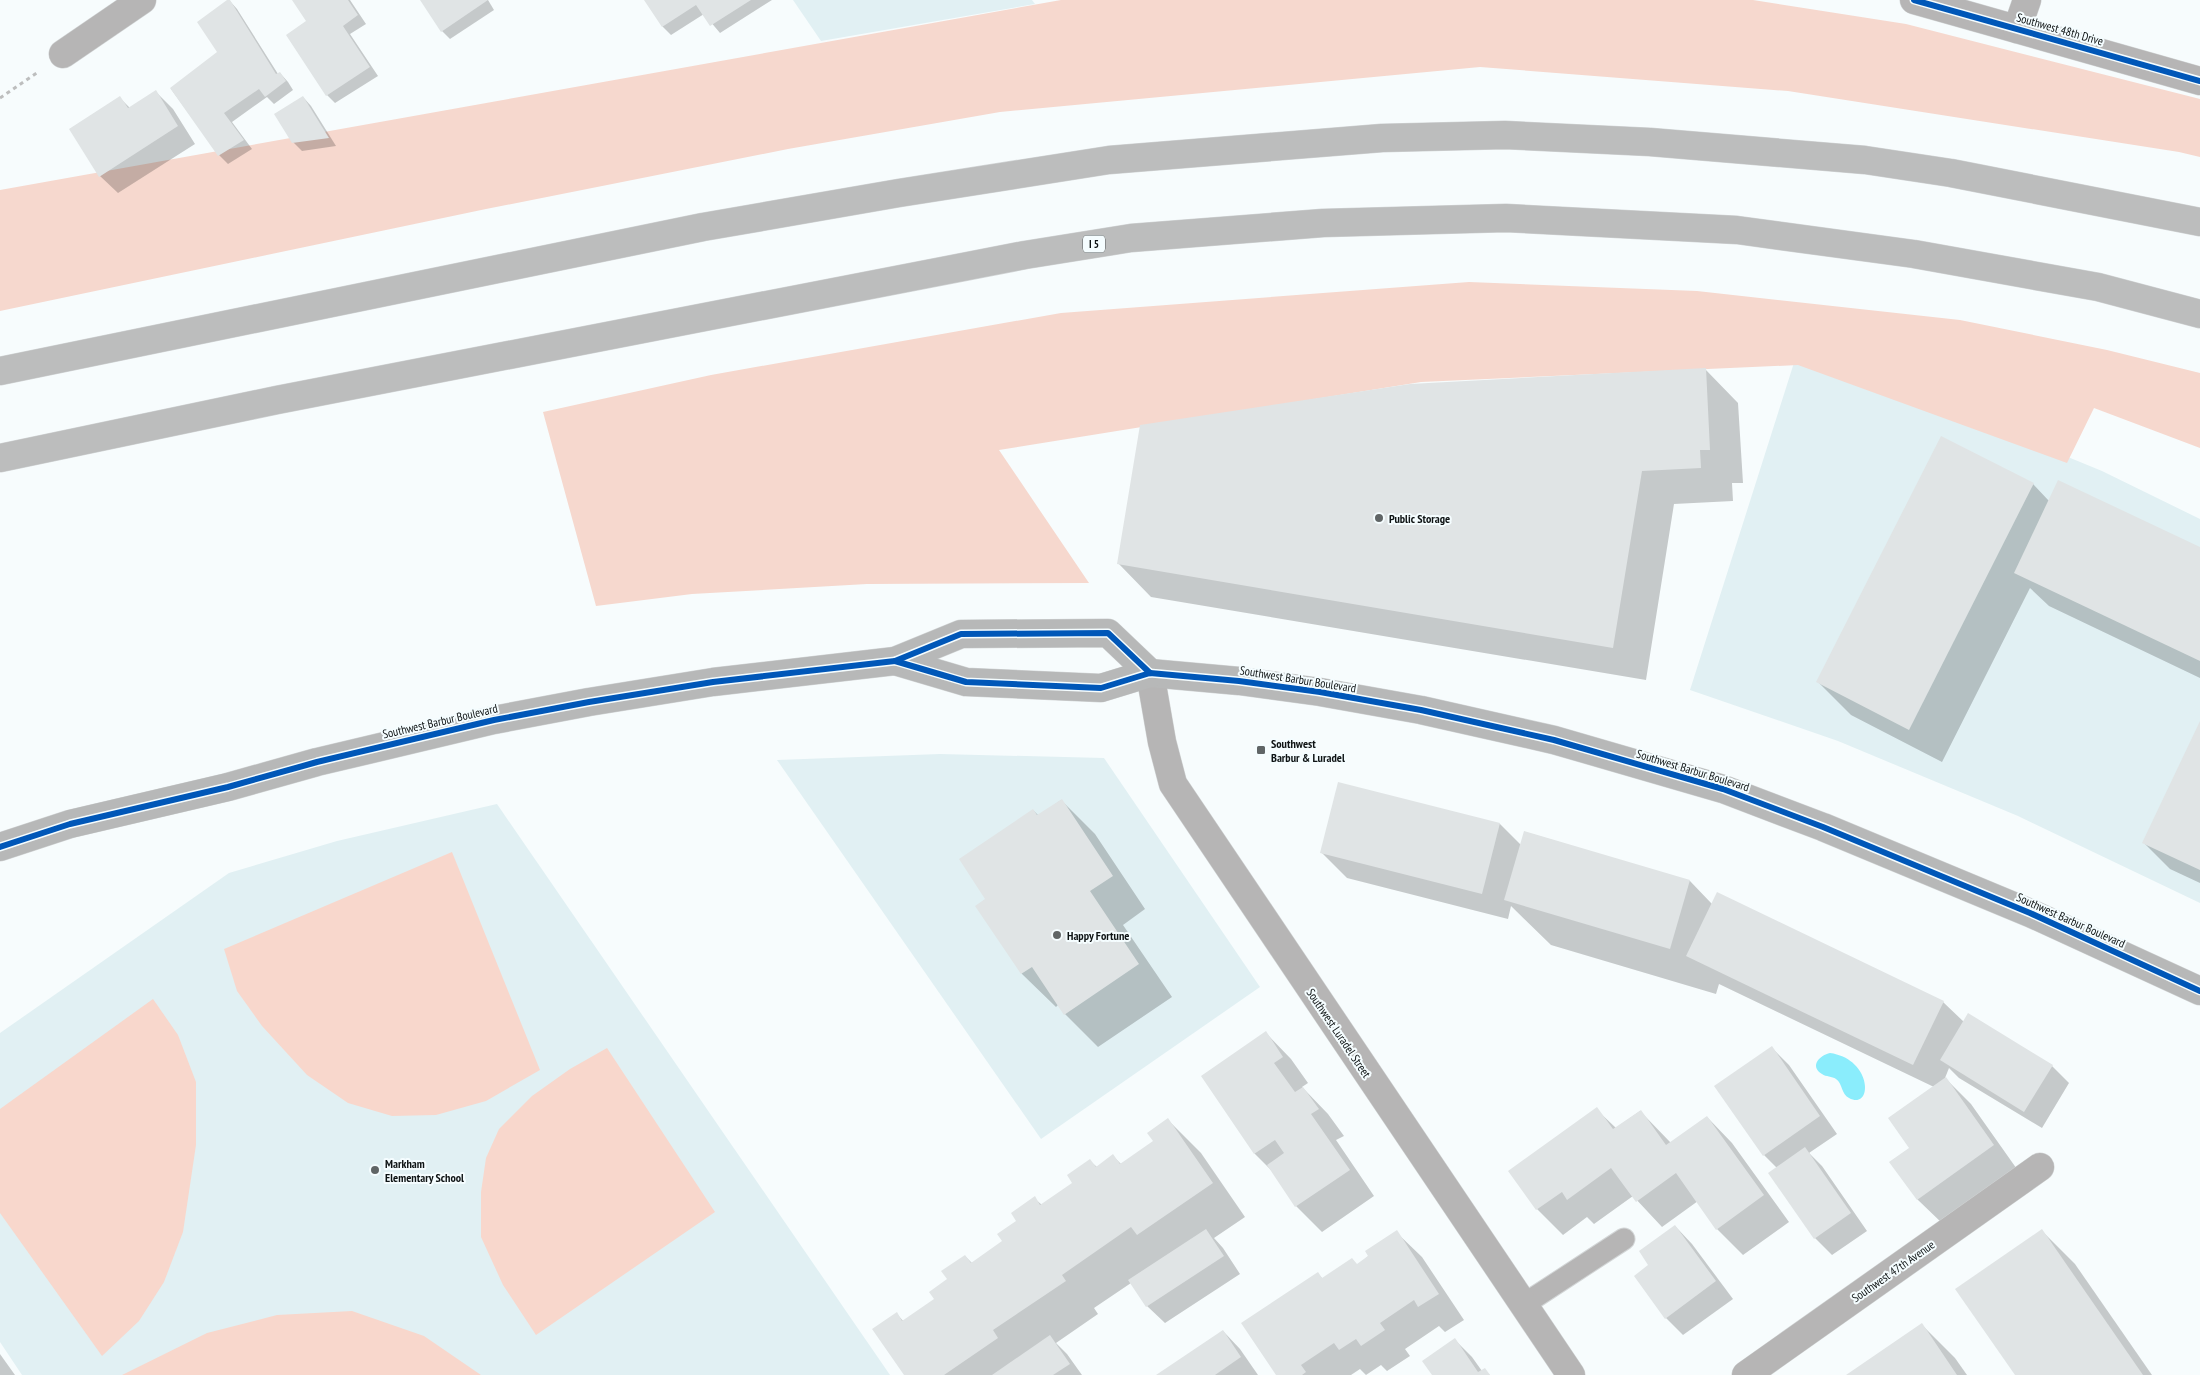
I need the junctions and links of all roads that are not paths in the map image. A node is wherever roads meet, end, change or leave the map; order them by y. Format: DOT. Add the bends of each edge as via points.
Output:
graph roads {
  1 [pos="142,0"];
  2 [pos="1914,0"];
  3 [pos="2026,0"];
  4 [pos="2017,28"];
  5 [pos="63,54"];
  6 [pos="2200,81"];
  7 [pos="2200,222"];
  8 [pos="2200,314"];
  9 [pos="0,371"];
  10 [pos="0,458"];
  11 [pos="894,661"];
  12 [pos="1150,673"];
  13 [pos="0,847"];
  14 [pos="2200,991"];
  15 [pos="2040,1167"];
  16 [pos="1624,1239"];
  17 [pos="1523,1305"];
  18 [pos="1570,1375"];
  19 [pos="1746,1375"];
  1 -- 5 [label="street"];
  2 -- 4 [label="street, Southwest 48th Drive"];
  3 -- 4 [label="street"];
  4 -- 6 [label="street, Southwest 48th Drive"];
  7 -- 9 [label="highway" via="1865,160 1650,142 1524,136 1382,138 1109,160 889,194 703,227"];
  8 -- 10 [label="highway, I 5" via="2098,287 1982,266 1736,230 1506,218 1323,223 1131,238 1025,255 296,396"];
  11 -- 12 [label="main road, Southwest Barbur Boulevard" via="966,682 1101,688"];
  11 -- 12 [label="main road, Southwest Barbur Boulevard" via="961,634 1108,633"];
  11 -- 13 [label="main road, Southwest Barbur Boulevard" via="713,682 494,720 70,824"];
  12 -- 14 [label="main road, Southwest Barbur Boulevard" via="1320,692 1421,710 1554,740 1723,789 1832,830 2030,913"];
  12 -- 17 [label="street, Southwest Luradel Street" via="1173,784"];
  15 -- 19 [label="street, Southwest 47th Avenue"];
  16 -- 17 [label="lane"];
  17 -- 18 [label="street, Southwest Luradel Street"];
}
